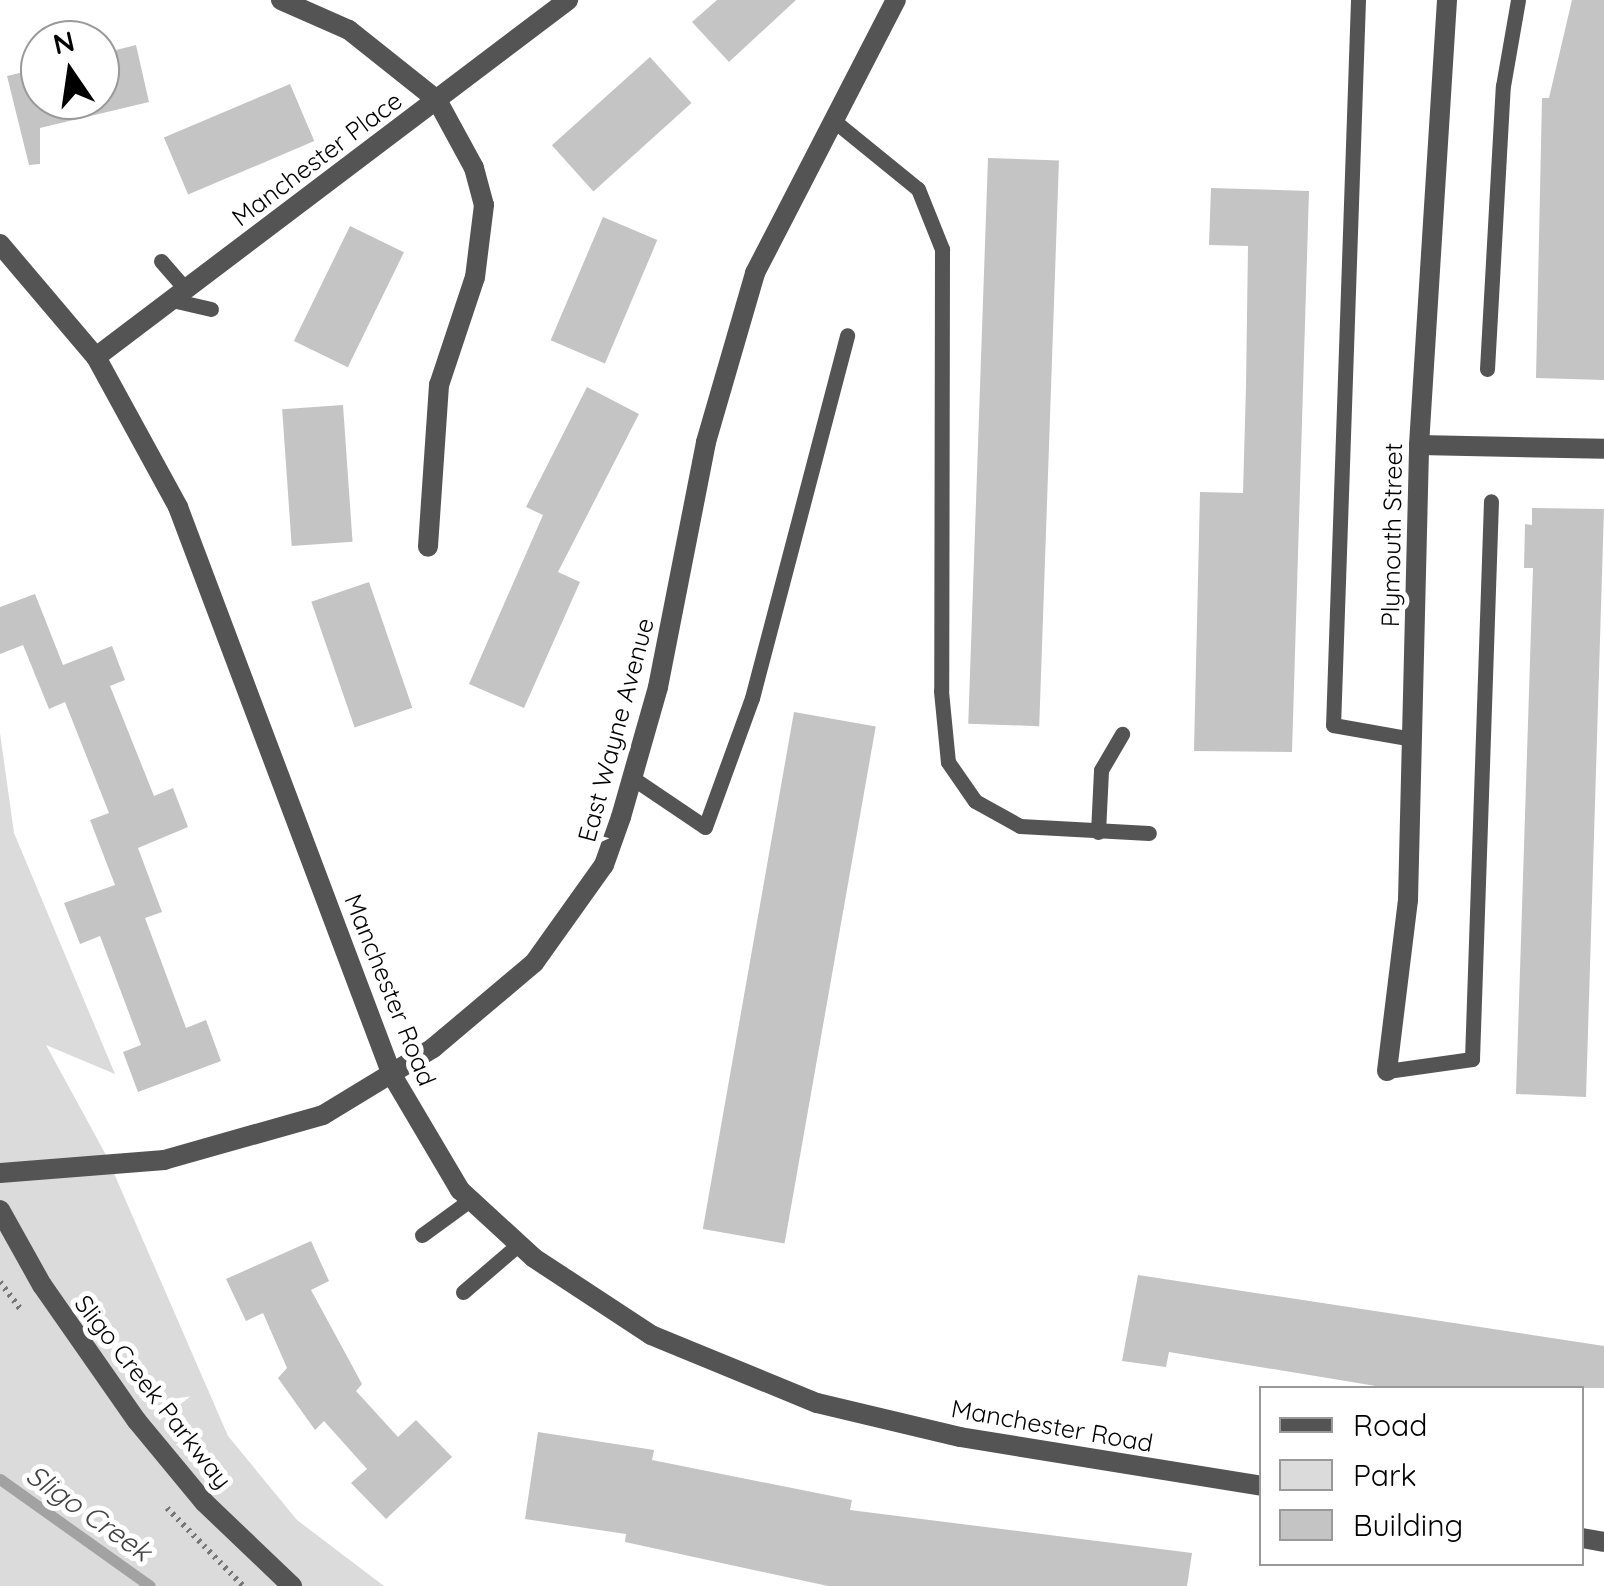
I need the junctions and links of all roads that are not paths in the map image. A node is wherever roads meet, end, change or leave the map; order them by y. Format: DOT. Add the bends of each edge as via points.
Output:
graph roads {
  1 [pos="280,0"];
  2 [pos="568,0"];
  3 [pos="896,0"];
  4 [pos="1358,0"];
  5 [pos="1447,0"];
  6 [pos="1518,0"];
  7 [pos="437,100"];
  8 [pos="833,120"];
  9 [pos="0,244"];
  10 [pos="161,261"];
  11 [pos="179,295"];
  12 [pos="211,309"];
  13 [pos="847,336"];
  14 [pos="96,357"];
  15 [pos="1487,369"];
  16 [pos="1419,445"];
  17 [pos="1604,449"];
  18 [pos="1490,501"];
  19 [pos="428,547"];
  20 [pos="1122,734"];
  21 [pos="1412,739"];
  22 [pos="631,777"];
  23 [pos="1098,832"];
  24 [pos="1149,833"];
  25 [pos="1388,1071"];
  26 [pos="392,1076"];
  27 [pos="0,1173"];
  28 [pos="470,1200"];
  29 [pos="0,1210"];
  30 [pos="422,1235"];
  31 [pos="519,1244"];
  32 [pos="463,1292"];
  33 [pos="1259,1486"];
  34 [pos="292,1586"];
  1 -- 7 [label="street" via="349,30"];
  2 -- 7 [label="street, Manchester Place"];
  3 -- 8 [label="street, East Wayne Avenue"];
  4 -- 21 [label="lane" via="1333,725"];
  5 -- 16 [label="street, Plymouth Street"];
  6 -- 15 [label="lane" via="1503,86"];
  7 -- 11 [label="street, Manchester Place"];
  7 -- 19 [label="street" via="474,168 484,205 475,277 440,385"];
  8 -- 22 [label="street, East Wayne Avenue" via="787,202 734,336"];
  8 -- 23 [label="lane" via="918,189 942,249 941,691 948,762 975,801 1020,826"];
  9 -- 14 [label="street, Manchester Road"];
  10 -- 11 [label="lane"];
  11 -- 12 [label="lane"];
  11 -- 14 [label="street, Manchester Place"];
  13 -- 22 [label="lane" via="752,698 706,827"];
  14 -- 26 [label="street, Manchester Road" via="178,507"];
  16 -- 17 [label="street"];
  16 -- 21 [label="street, Plymouth Street"];
  18 -- 25 [label="lane" via="1472,1058"];
  20 -- 23 [label="lane" via="1101,770"];
  21 -- 25 [label="street, Plymouth Street" via="1408,900"];
  22 -- 26 [label="street, East Wayne Avenue" via="604,866 534,963"];
  23 -- 24 [label="lane"];
  26 -- 27 [label="street, East Wayne Avenue" via="323,1115 226,1147"];
  26 -- 28 [label="street, Manchester Road"];
  28 -- 30 [label="lane"];
  28 -- 31 [label="street, Manchester Road"];
  29 -- 34 [label="street, Sligo Creek Parkway" via="42,1285 137,1421 204,1502"];
  31 -- 32 [label="lane"];
  31 -- 33 [label="street, Manchester Road" via="651,1335 817,1403 960,1437"];
}
